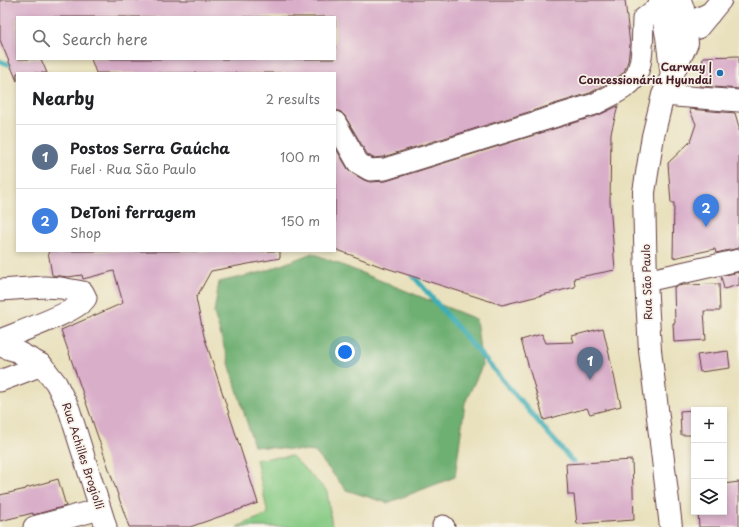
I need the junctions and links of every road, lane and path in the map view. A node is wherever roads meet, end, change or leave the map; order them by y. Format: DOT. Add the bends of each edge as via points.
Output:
graph roads {
  1 [pos="668,1"];
  2 [pos="715,7"];
  3 [pos="686,33"];
  4 [pos="668,86"];
  5 [pos="739,101"];
  6 [pos="336,124"];
  7 [pos="739,260"];
  8 [pos="646,281"];
  9 [pos="0,290"];
  10 [pos="0,340"];
  11 [pos="0,346"];
  12 [pos="42,365"];
  13 [pos="0,381"];
  14 [pos="103,518"];
  15 [pos="34,527"];
  16 [pos="671,527"];
  1 -- 3 [label="main road"];
  1 -- 4 [label="main road"];
  1 -- 6 [label="street" via="643,20 640,67 630,84 595,104 385,169 370,170 358,163"];
  2 -- 3 [label="main road"];
  3 -- 4 [label="main road, Rua São Paulo"];
  4 -- 5 [label="street"];
  4 -- 8 [label="main road, Rua São Paulo" via="653,136 644,192"];
  7 -- 8 [label="street"];
  8 -- 16 [label="main road, Rua São Paulo" via="650,350"];
  9 -- 10 [label="street" via="61,288 83,292 86,298 70,310"];
  11 -- 12 [label="street, Rua Achilles Brogiolli" via="16,351"];
  12 -- 13 [label="street"];
  12 -- 14 [label="street, Rua Achilles Brogiolli" via="56,383 69,409"];
  14 -- 15 [label="street"];
}
